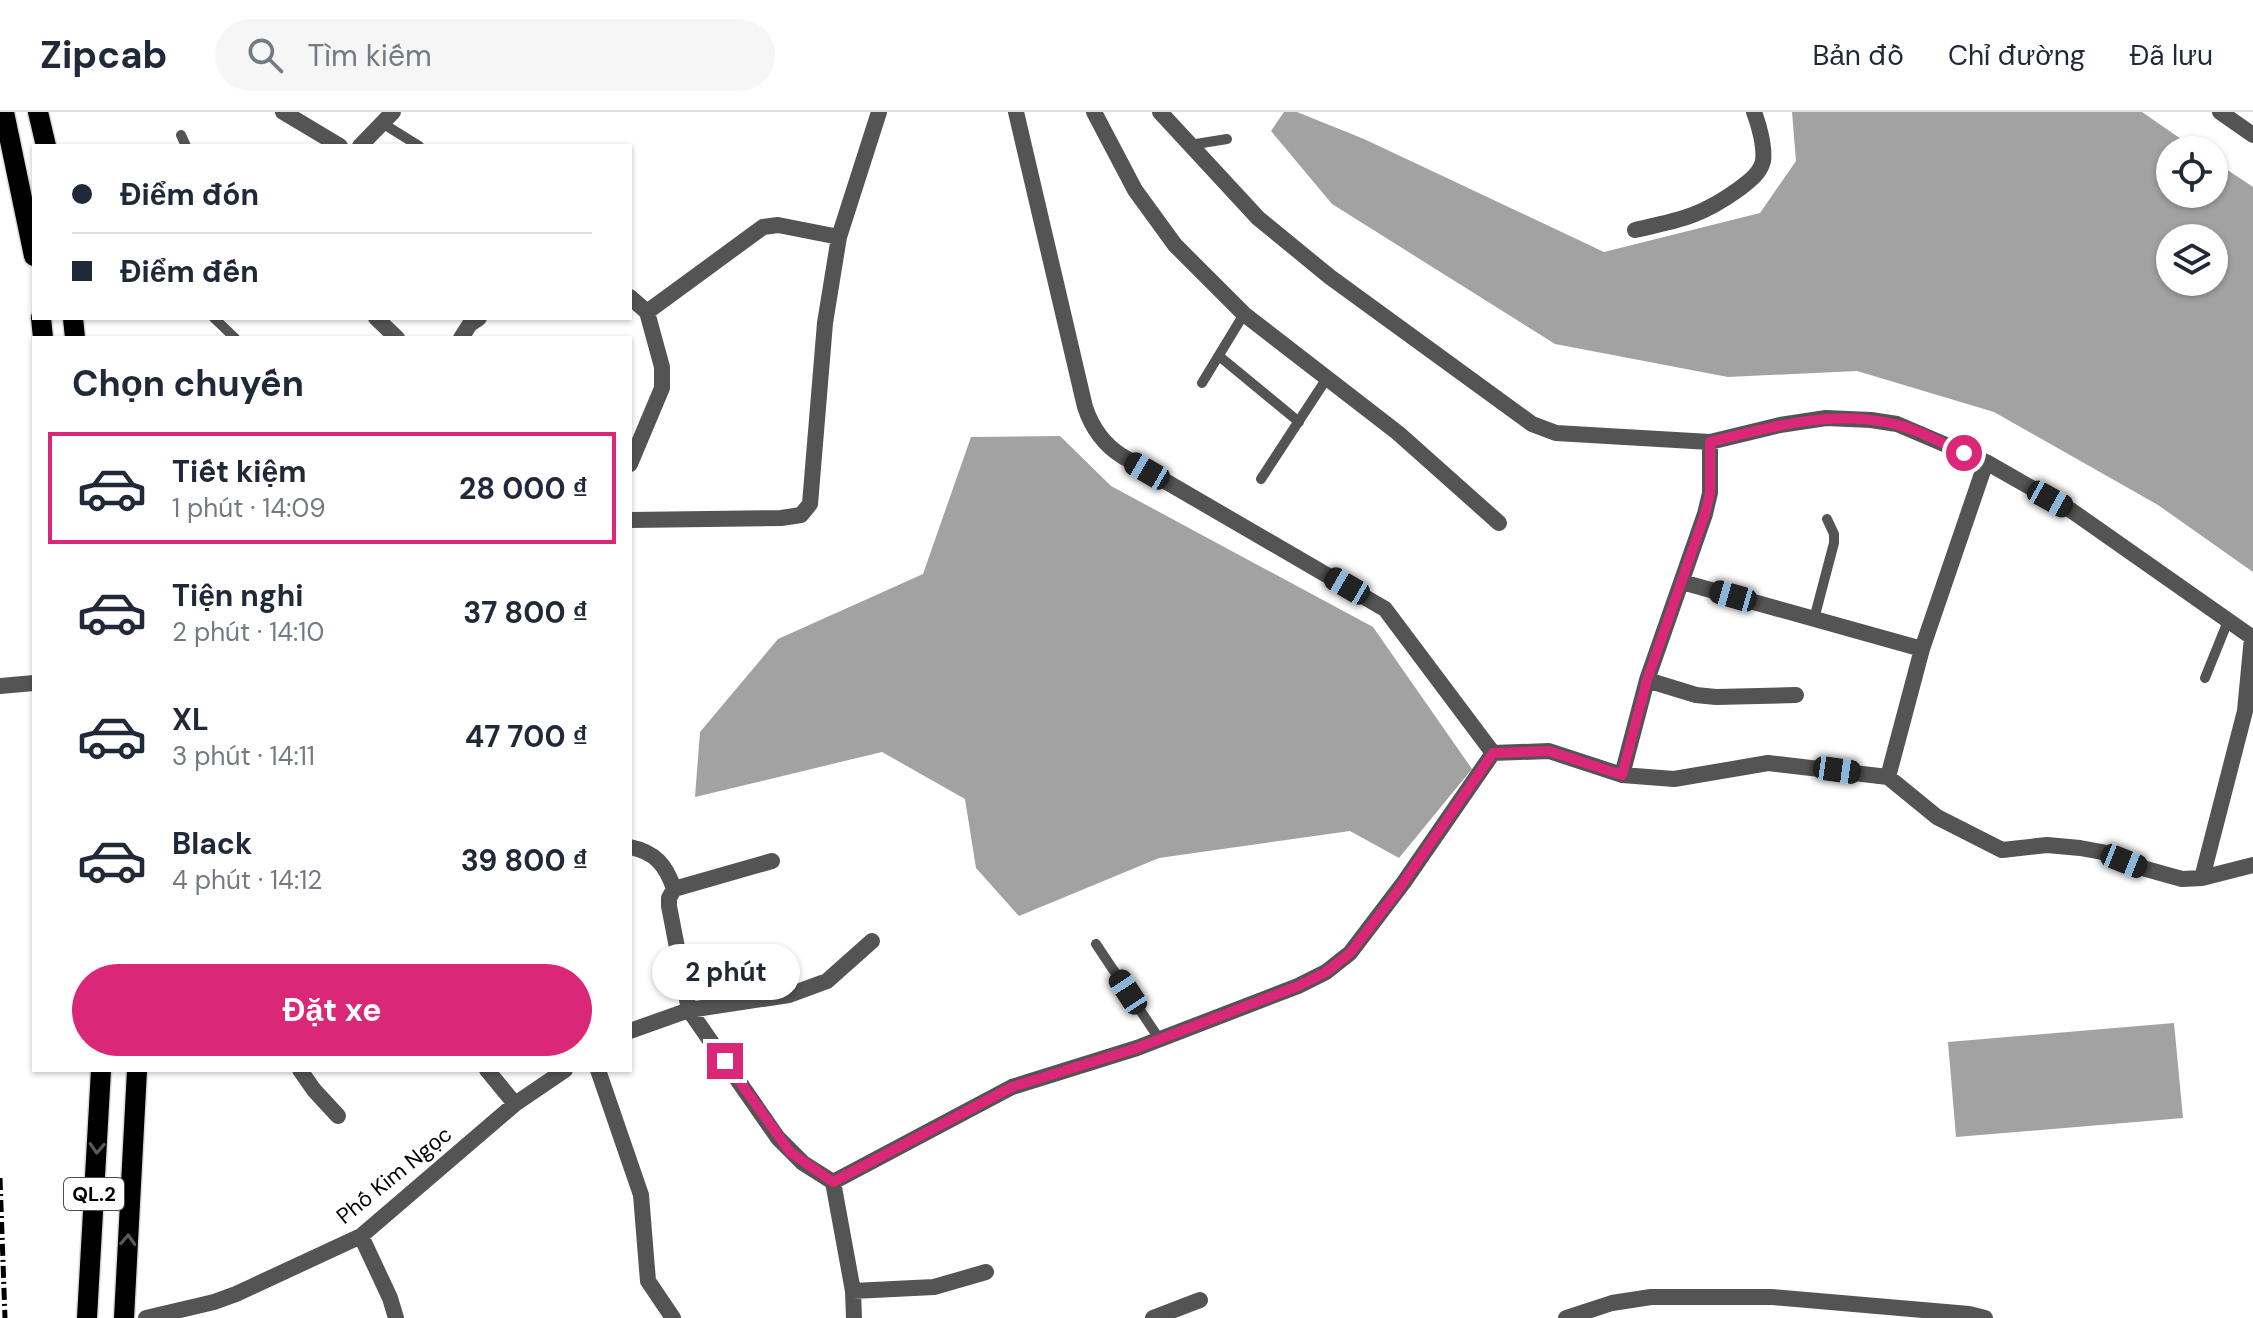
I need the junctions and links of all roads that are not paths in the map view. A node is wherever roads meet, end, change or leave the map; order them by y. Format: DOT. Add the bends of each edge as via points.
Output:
graph roads {
  1 [pos="4,112"];
  2 [pos="38,112"];
  3 [pos="283,112"];
  4 [pos="879,112"];
  5 [pos="1016,112"];
  6 [pos="1094,112"];
  7 [pos="1160,112"];
  8 [pos="1754,112"];
  9 [pos="2220,112"];
  10 [pos="388,117"];
  11 [pos="2253,135"];
  12 [pos="1227,139"];
  13 [pos="46,144"];
  14 [pos="337,144"];
  15 [pos="362,144"];
  16 [pos="417,144"];
  17 [pos="1190,145"];
  18 [pos="30,213"];
  19 [pos="1635,230"];
  20 [pos="32,234"];
  21 [pos="839,237"];
  22 [pos="632,299"];
  23 [pos="647,312"];
  24 [pos="1244,314"];
  25 [pos="216,320"];
  26 [pos="378,320"];
  27 [pos="233,336"];
  28 [pos="395,336"];
  29 [pos="1219,356"];
  30 [pos="1327,378"];
  31 [pos="1202,383"];
  32 [pos="1299,422"];
  33 [pos="1710,442"];
  34 [pos="632,459"];
  35 [pos="1986,462"];
  36 [pos="1261,479"];
  37 [pos="1827,519"];
  38 [pos="632,520"];
  39 [pos="1499,523"];
  40 [pos="1682,582"];
  41 [pos="1814,619"];
  42 [pos="2228,621"];
  43 [pos="2252,638"];
  44 [pos="1922,649"];
  45 [pos="2205,678"];
  46 [pos="1647,680"];
  47 [pos="32,683"];
  48 [pos="0,686"];
  49 [pos="1796,695"];
  50 [pos="1493,753"];
  51 [pos="1622,775"];
  52 [pos="1888,777"];
  53 [pos="632,847"];
  54 [pos="772,861"];
  55 [pos="2253,865"];
  56 [pos="2202,878"];
  57 [pos="674,889"];
  58 [pos="872,941"];
  59 [pos="1096,944"];
  60 [pos="689,1010"];
  61 [pos="632,1030"];
  62 [pos="1160,1040"];
  63 [pos="101,1072"];
  64 [pos="137,1072"];
  65 [pos="301,1072"];
  66 [pos="489,1072"];
  67 [pos="562,1072"];
  68 [pos="599,1072"];
  69 [pos="515,1104"];
  70 [pos="338,1116"];
  71 [pos="833,1182"];
  72 [pos="361,1236"];
  73 [pos="986,1272"];
  74 [pos="853,1291"];
  75 [pos="1200,1300"];
  76 [pos="87,1318"];
  77 [pos="124,1318"];
  78 [pos="146,1318"];
  79 [pos="396,1318"];
  80 [pos="673,1318"];
  81 [pos="854,1318"];
  82 [pos="1153,1318"];
  83 [pos="1566,1318"];
  84 [pos="1985,1318"];
  1 -- 18 [label="main road"];
  2 -- 13 [label="main road"];
  3 -- 14 [label="street"];
  4 -- 21 [label="street"];
  5 -- 50 [label="street" via="1085,407 1095,430 1122,456 1385,609"];
  6 -- 24 [label="street" via="1159,224"];
  7 -- 17 [label="street"];
  8 -- 19 [label="street" via="1763,162 1753,179 1697,215"];
  9 -- 11 [label="street"];
  10 -- 15 [label="street"];
  10 -- 16 [label="lane"];
  12 -- 17 [label="lane"];
  17 -- 33 [label="street" via="1258,218 1330,277 1532,424 1556,433"];
  18 -- 20 [label="main road"];
  21 -- 23 [label="street" via="763,227"];
  21 -- 38 [label="street" via="825,323 810,504 801,515 781,518"];
  22 -- 23 [label="street"];
  23 -- 34 [label="street" via="662,367 662,388"];
  24 -- 29 [label="lane"];
  24 -- 30 [label="street"];
  25 -- 27 [label="lane"];
  26 -- 28 [label="street"];
  29 -- 31 [label="lane"];
  29 -- 32 [label="lane"];
  30 -- 32 [label="lane"];
  30 -- 39 [label="street"];
  32 -- 36 [label="lane"];
  33 -- 35 [label="street" via="1826,418 1871,420 1897,424"];
  33 -- 40 [label="street" via="1710,493"];
  35 -- 42 [label="street" via="2102,530"];
  35 -- 44 [label="street"];
  37 -- 41 [label="lane" via="1834,543"];
  40 -- 41 [label="street"];
  40 -- 46 [label="street"];
  41 -- 44 [label="street"];
  42 -- 43 [label="street"];
  42 -- 45 [label="lane"];
  43 -- 56 [label="street" via="2245,711"];
  44 -- 52 [label="street"];
  46 -- 49 [label="street" via="1706,696"];
  46 -- 51 [label="street"];
  47 -- 48 [label="street"];
  50 -- 51 [label="street" via="1549,751"];
  50 -- 62 [label="street" via="1350,953 1298,986"];
  51 -- 52 [label="street" via="1674,779 1768,763"];
  52 -- 56 [label="street" via="1937,817 2002,850 2080,848 2182,879"];
  53 -- 57 [label="street" via="657,857"];
  54 -- 57 [label="street"];
  55 -- 56 [label="street"];
  57 -- 60 [label="street" via="669,906"];
  58 -- 60 [label="street" via="827,981 789,995"];
  59 -- 62 [label="lane"];
  60 -- 61 [label="street"];
  60 -- 71 [label="street" via="784,1145"];
  62 -- 71 [label="street" via="1012,1087"];
  63 -- 76 [label="main road, QL.2, one-way"];
  77 -- 64 [label="main road, QL.2, one-way"];
  65 -- 70 [label="street"];
  66 -- 69 [label="street"];
  67 -- 69 [label="street, Phố Kim Ngọc"];
  68 -- 80 [label="street" via="641,1195 648,1281"];
  69 -- 72 [label="street, Phố Kim Ngọc"];
  71 -- 74 [label="street"];
  72 -- 78 [label="street, Phố Kim Ngọc" via="236,1294"];
  72 -- 79 [label="street"];
  73 -- 74 [label="street" via="934,1287"];
  74 -- 81 [label="street"];
  75 -- 82 [label="street"];
  83 -- 84 [label="street" via="1651,1297 1772,1297"];
}
